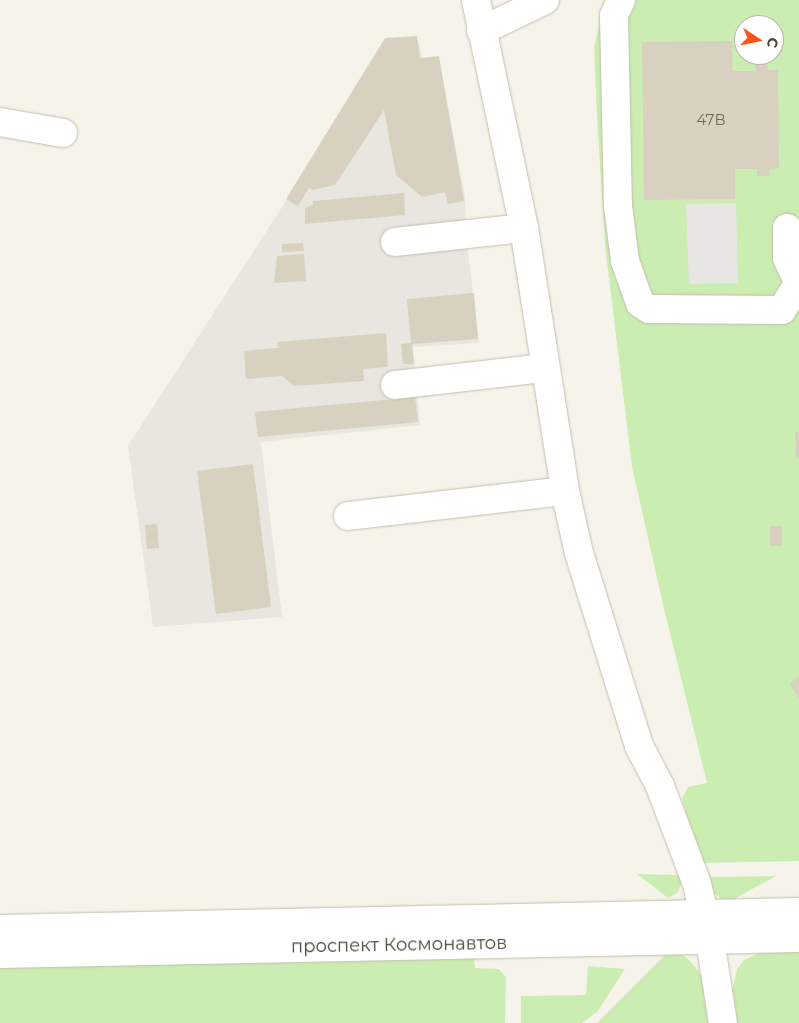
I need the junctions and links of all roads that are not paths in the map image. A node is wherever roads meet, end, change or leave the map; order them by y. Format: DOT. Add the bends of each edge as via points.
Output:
graph roads {
  1 [pos="476,0"];
  2 [pos="545,0"];
  3 [pos="621,0"];
  4 [pos="481,31"];
  5 [pos="0,122"];
  6 [pos="64,133"];
  7 [pos="524,228"];
  8 [pos="787,228"];
  9 [pos="395,242"];
  10 [pos="798,282"];
  11 [pos="544,368"];
  12 [pos="395,385"];
  13 [pos="565,491"];
  14 [pos="348,516"];
  15 [pos="799,912"];
  16 [pos="708,927"];
  17 [pos="0,929"];
  18 [pos="799,938"];
  19 [pos="0,954"];
  20 [pos="723,1023"];
  1 -- 4 [label="street"];
  2 -- 4 [label="street"];
  3 -- 10 [label="street" via="614,16 618,206 626,261 640,303 649,309 782,310"];
  4 -- 7 [label="street"];
  5 -- 6 [label="street"];
  7 -- 9 [label="street"];
  7 -- 11 [label="street"];
  8 -- 10 [label="street" via="787,258"];
  11 -- 12 [label="street"];
  11 -- 13 [label="street"];
  13 -- 14 [label="street"];
  13 -- 16 [label="street" via="579,553 639,746 660,786"];
  15 -- 16 [label="street, проспект Космонавтов"];
  16 -- 17 [label="street, проспект Космонавтов"];
  16 -- 18 [label="street, проспект Космонавтов"];
  16 -- 19 [label="street, проспект Космонавтов"];
  16 -- 20 [label="street"];
}
